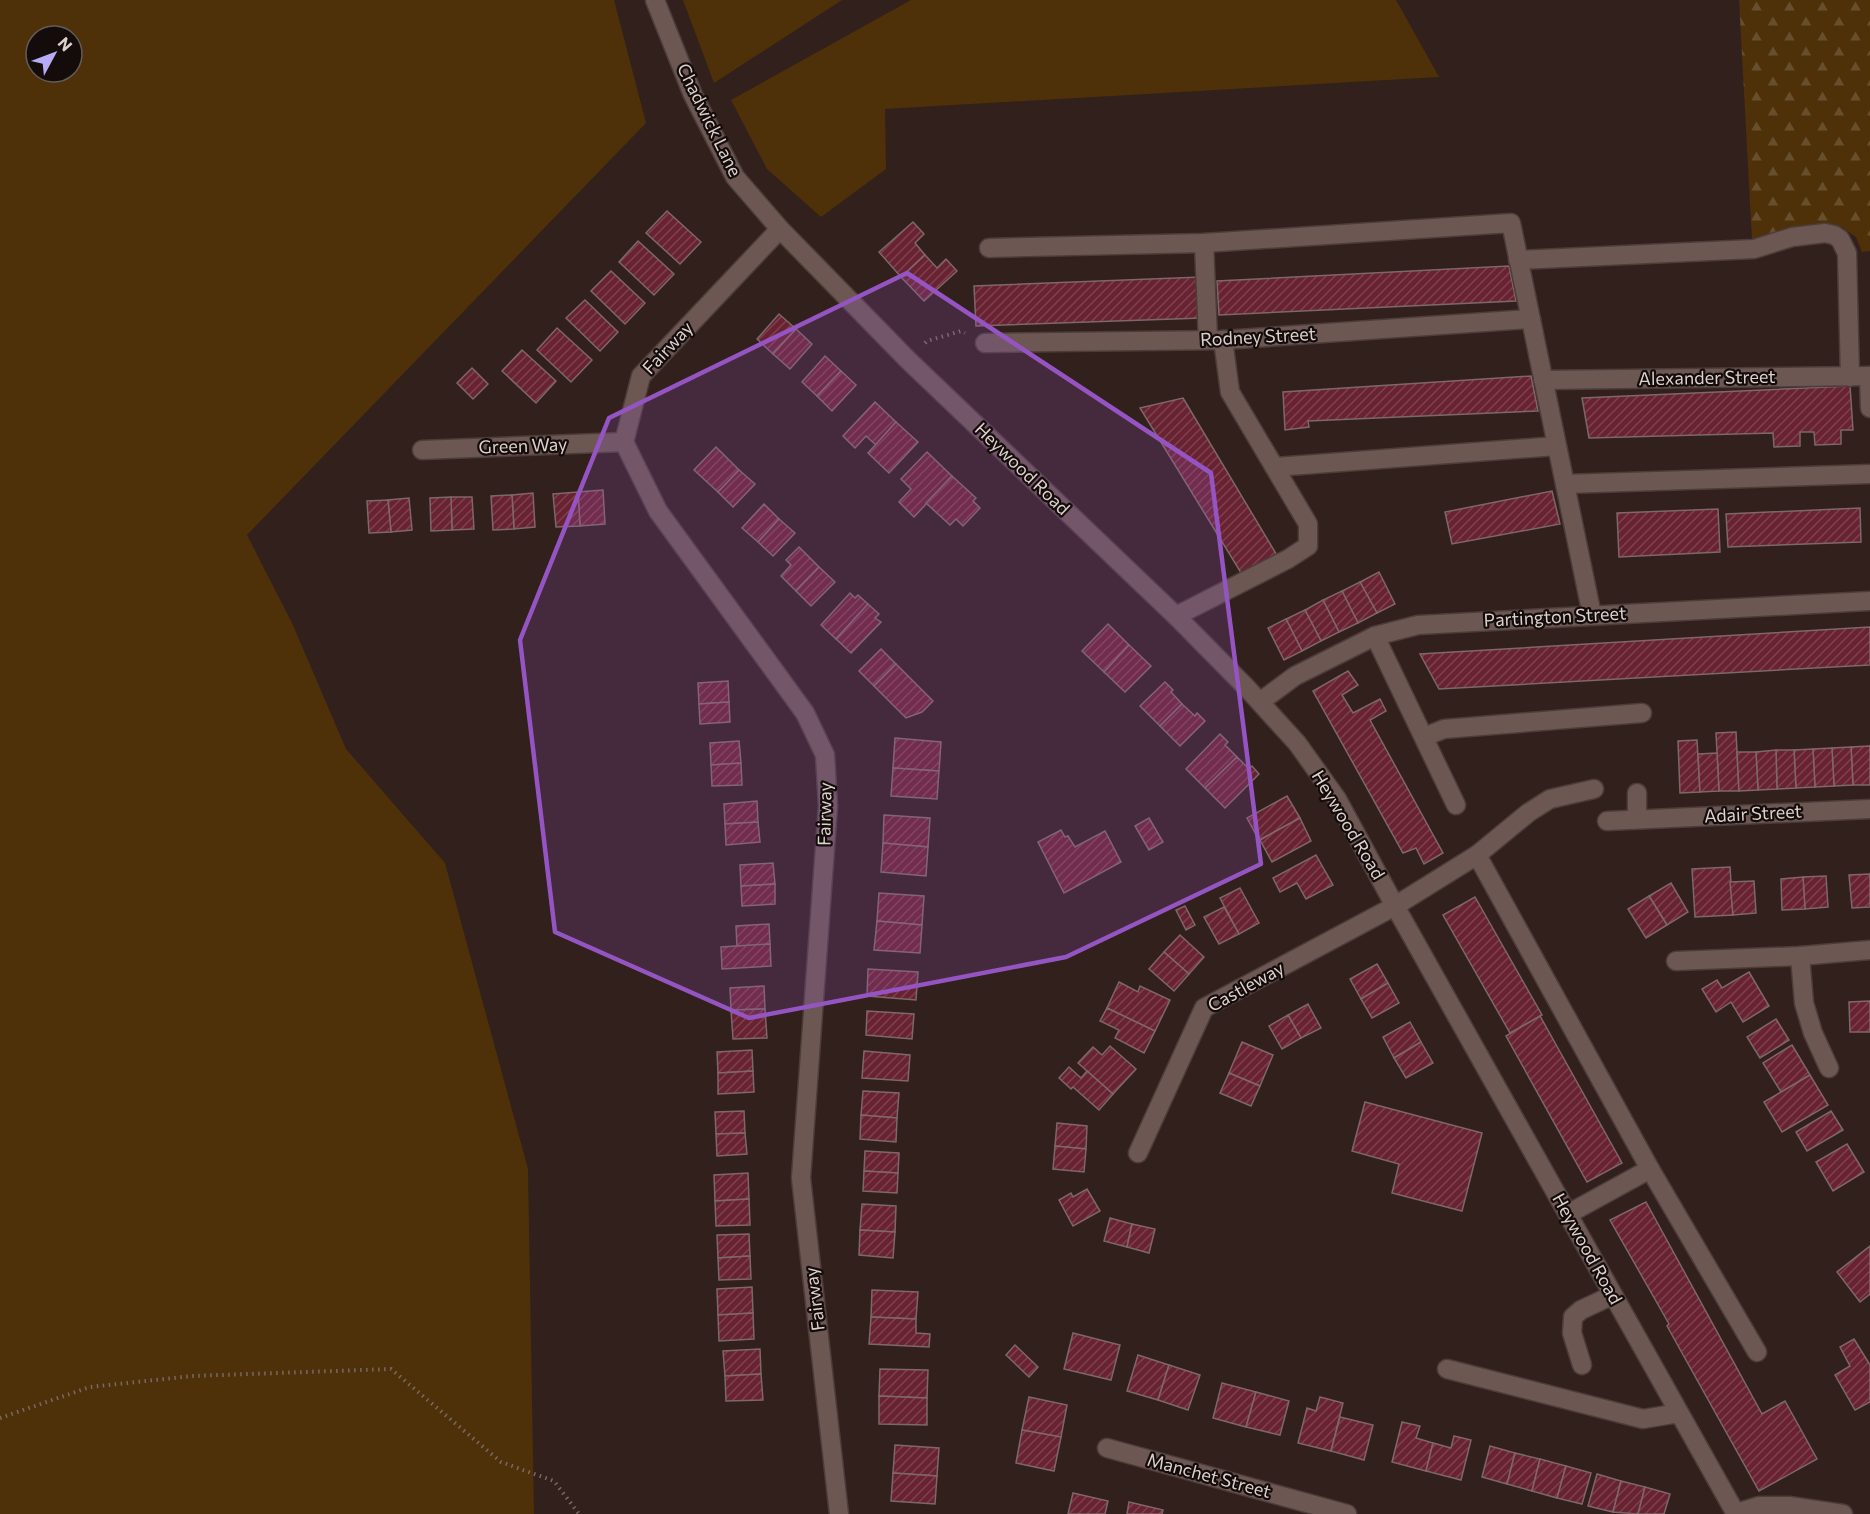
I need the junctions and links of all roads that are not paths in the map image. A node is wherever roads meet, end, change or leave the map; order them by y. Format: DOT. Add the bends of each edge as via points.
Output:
graph roads {
  1 [pos="655,0"];
  2 [pos="780,229"];
  3 [pos="1204,243"];
  4 [pos="989,248"];
  5 [pos="1518,260"];
  6 [pos="1531,319"];
  7 [pos="1215,340"];
  8 [pos="984,343"];
  9 [pos="1869,376"];
  10 [pos="1850,377"];
  11 [pos="1543,380"];
  12 [pos="1870,408"];
  13 [pos="624,442"];
  14 [pos="1557,446"];
  15 [pos="422,450"];
  16 [pos="1275,467"];
  17 [pos="1870,474"];
  18 [pos="1564,484"];
  19 [pos="1870,601"];
  20 [pos="1592,615"];
  21 [pos="1176,616"];
  22 [pos="1375,636"];
  23 [pos="1260,702"];
  24 [pos="1642,713"];
  25 [pos="1424,737"];
  26 [pos="1594,789"];
  27 [pos="1637,793"];
  28 [pos="1456,805"];
  29 [pos="1870,809"];
  30 [pos="1636,819"];
  31 [pos="1606,821"];
  32 [pos="1478,855"];
  33 [pos="1395,906"];
  34 [pos="1870,950"];
  35 [pos="1800,956"];
  36 [pos="1676,961"];
  37 [pos="1829,1068"];
  38 [pos="1138,1153"];
  39 [pos="1650,1169"];
  40 [pos="1568,1215"];
  41 [pos="1613,1295"];
  42 [pos="1757,1352"];
  43 [pos="1582,1365"];
  44 [pos="1446,1369"];
  45 [pos="1679,1413"];
  46 [pos="1107,1448"];
  47 [pos="839,1514"];
  48 [pos="1347,1514"];
  49 [pos="1736,1514"];
  50 [pos="1843,1514"];
  1 -- 2 [label="street, Chadwick Lane" via="693,95 735,177"];
  2 -- 13 [label="street, Fairway" via="641,376"];
  2 -- 21 [label="street, Heywood Road" via="909,360"];
  3 -- 4 [label="street"];
  3 -- 5 [label="street" via="1511,224"];
  3 -- 7 [label="street"];
  5 -- 6 [label="street"];
  5 -- 10 [label="street" via="1754,249 1792,237 1834,235 1847,253"];
  6 -- 7 [label="street, Rodney Street"];
  6 -- 11 [label="street"];
  7 -- 8 [label="street, Rodney Street"];
  7 -- 16 [label="street" via="1230,392"];
  9 -- 10 [label="street, Alexander Street"];
  9 -- 12 [label="street"];
  10 -- 11 [label="street, Alexander Street"];
  11 -- 14 [label="street"];
  13 -- 15 [label="street, Green Way"];
  13 -- 47 [label="street, Fairway" via="658,511 805,713 825,755 828,806 801,1178"];
  14 -- 16 [label="street"];
  14 -- 18 [label="street"];
  16 -- 21 [label="street" via="1308,524 1308,546"];
  17 -- 18 [label="street"];
  18 -- 20 [label="street"];
  19 -- 20 [label="street, Partington Street"];
  20 -- 22 [label="street, Partington Street" via="1418,625"];
  21 -- 23 [label="street, Heywood Road"];
  22 -- 23 [label="street, Partington Street" via="1295,676"];
  22 -- 25 [label="street"];
  23 -- 33 [label="street, Heywood Road" via="1297,743 1337,799"];
  24 -- 25 [label="street" via="1444,729"];
  25 -- 28 [label="street"];
  26 -- 32 [label="street, Castleway" via="1550,799"];
  27 -- 30 [label="street"];
  29 -- 30 [label="street, Adair Street"];
  30 -- 31 [label="street, Adair Street"];
  32 -- 33 [label="street, Castleway"];
  32 -- 39 [label="street"];
  33 -- 38 [label="street, Castleway" via="1204,1008"];
  33 -- 40 [label="street, Heywood Road"];
  34 -- 35 [label="street"];
  35 -- 36 [label="street"];
  35 -- 37 [label="street" via="1804,1003"];
  39 -- 40 [label="street"];
  39 -- 42 [label="street"];
  40 -- 41 [label="street, Heywood Road"];
  41 -- 43 [label="street" via="1574,1317 1572,1333"];
  41 -- 45 [label="street, Heywood Road"];
  44 -- 45 [label="street" via="1643,1419"];
  45 -- 49 [label="street, Heywood Road"];
  46 -- 48 [label="street, Manchet Street"];
  49 -- 50 [label="street" via="1759,1506"];
}
